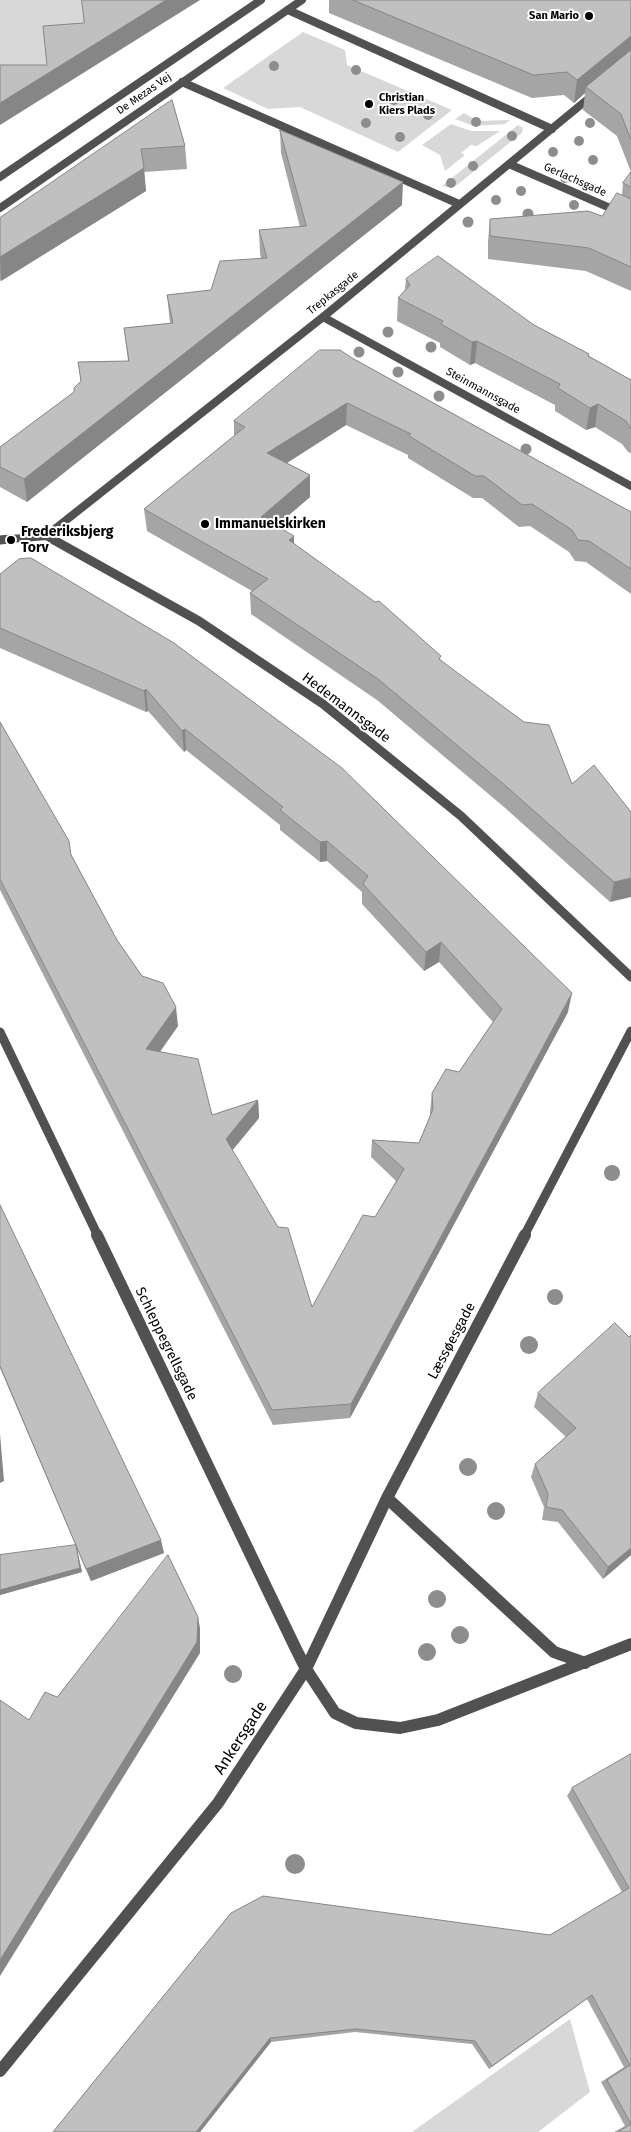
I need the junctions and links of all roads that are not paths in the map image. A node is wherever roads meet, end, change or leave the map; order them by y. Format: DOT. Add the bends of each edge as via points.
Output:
graph roads {
  1 [pos="261,0"];
  2 [pos="302,0"];
  3 [pos="288,10"];
  4 [pos="182,82"];
  5 [pos="602,87"];
  6 [pos="552,129"];
  7 [pos="509,164"];
  8 [pos="0,177"];
  9 [pos="459,204"];
  10 [pos="0,208"];
  11 [pos="631,217"];
  12 [pos="323,316"];
  13 [pos="631,486"];
  14 [pos="46,536"];
  15 [pos="0,540"];
  16 [pos="631,977"];
  17 [pos="631,1031"];
  18 [pos="0,1032"];
  19 [pos="387,1498"];
  20 [pos="631,1644"];
  21 [pos="585,1663"];
  22 [pos="306,1669"];
  23 [pos="0,2071"];
  1 -- 8 [label="street, De Mezas Vej"];
  2 -- 3 [label="street, De Mezas Vej"];
  3 -- 4 [label="street, De Mezas Vej"];
  3 -- 6 [label="street"];
  4 -- 9 [label="street"];
  4 -- 10 [label="street, De Mezas Vej"];
  5 -- 6 [label="street, Trepkasgade"];
  6 -- 7 [label="street, Trepkasgade"];
  7 -- 9 [label="street, Trepkasgade"];
  7 -- 11 [label="street, Gerlachsgade"];
  9 -- 12 [label="street, Trepkasgade"];
  12 -- 13 [label="street, Steinmannsgade"];
  12 -- 14 [label="street, Trepkasgade"];
  14 -- 15 [label="street"];
  14 -- 16 [label="street, Hedemannsgade" via="199,621 323,704 461,816"];
  17 -- 19 [label="street, Læssøesgade"];
  18 -- 22 [label="street, Schleppegrellsgade"];
  19 -- 21 [label="street" via="554,1652"];
  19 -- 22 [label="street, Læssøesgade"];
  20 -- 21 [label="street"];
  21 -- 22 [label="street" via="438,1720 400,1728 356,1723 335,1713"];
  22 -- 23 [label="street, Ankersgade" via="218,1802"];
}
